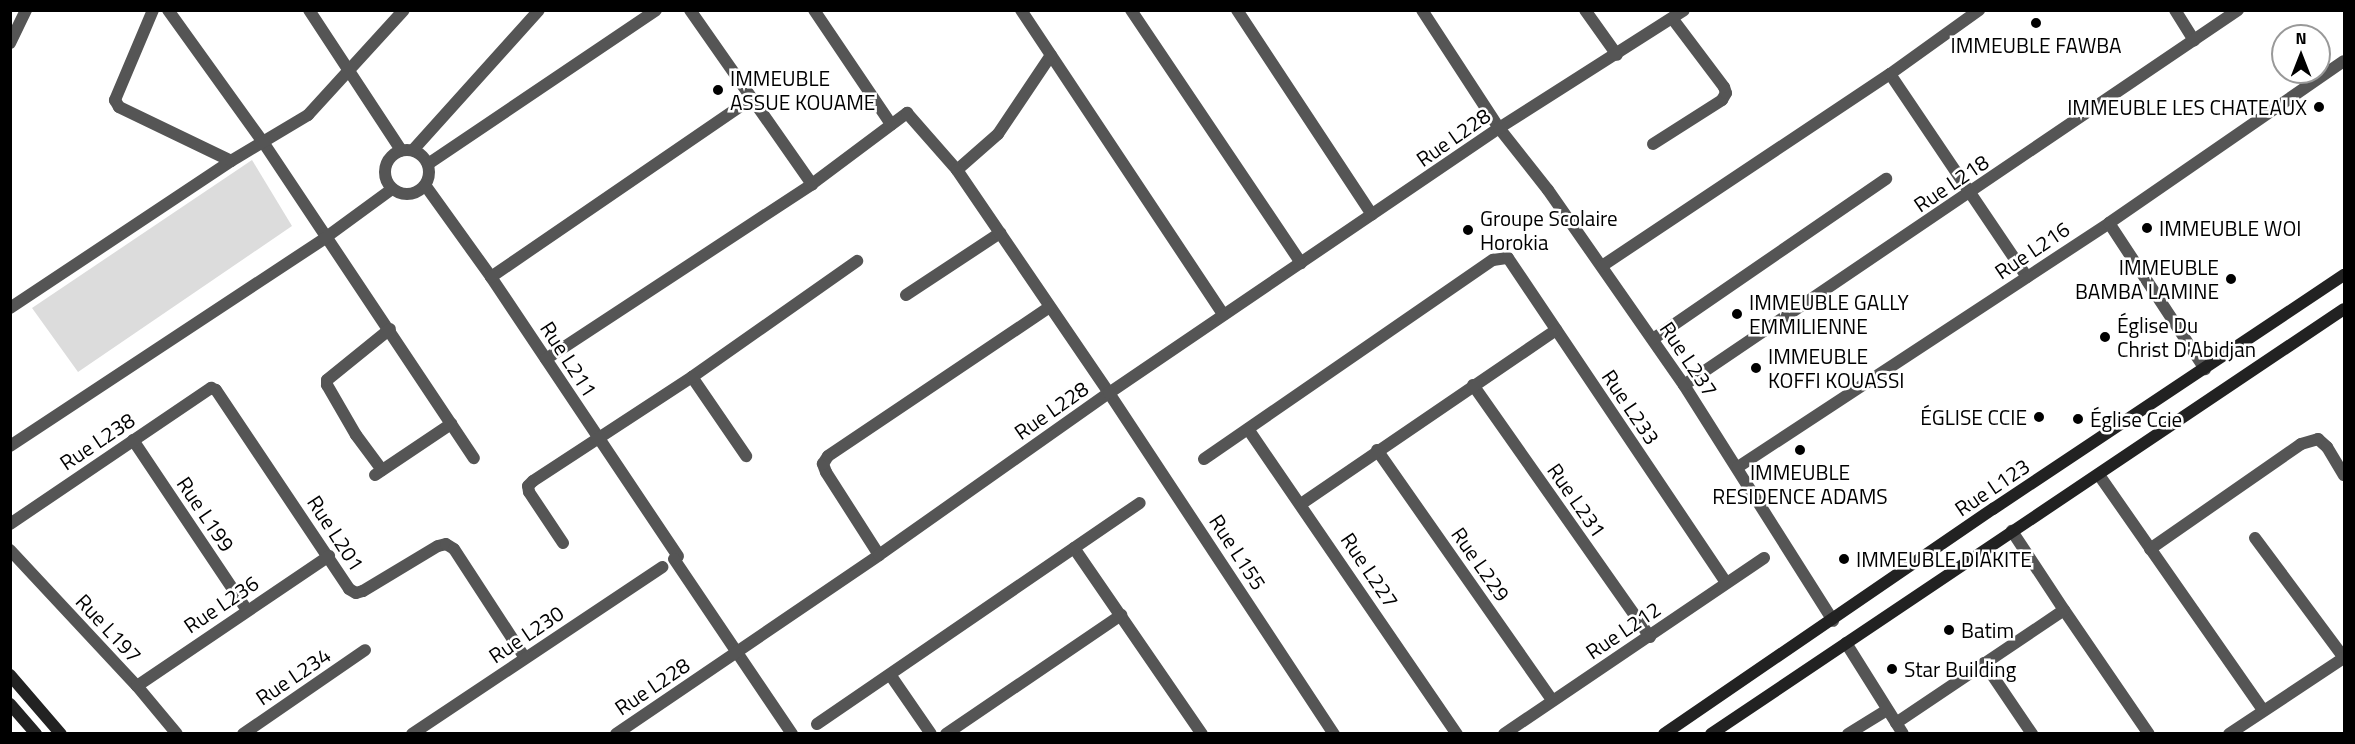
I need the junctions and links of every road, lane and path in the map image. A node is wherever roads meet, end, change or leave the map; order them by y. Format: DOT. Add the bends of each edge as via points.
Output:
graph roads {
  1 [pos="27,10"];
  2 [pos="153,10"];
  3 [pos="168,10"];
  4 [pos="309,10"];
  5 [pos="404,10"];
  6 [pos="539,10"];
  7 [pos="656,10"];
  8 [pos="690,10"];
  9 [pos="814,10"];
  10 [pos="1021,10"];
  11 [pos="1131,10"];
  12 [pos="1237,10"];
  13 [pos="1422,10"];
  14 [pos="1585,10"];
  15 [pos="1684,10"];
  16 [pos="1979,10"];
  17 [pos="2175,10"];
  18 [pos="2238,10"];
  19 [pos="1672,18"];
  20 [pos="2194,40"];
  21 [pos="10,43"];
  22 [pos="1617,55"];
  23 [pos="1051,56"];
  24 [pos="2344,61"];
  25 [pos="349,73"];
  26 [pos="1890,74"];
  27 [pos="751,99"];
  28 [pos="891,124"];
  29 [pos="1505,125"];
  30 [pos="263,142"];
  31 [pos="1653,144"];
  32 [pos="407,150"];
  33 [pos="231,161"];
  34 [pos="428,164"];
  35 [pos="957,170"];
  36 [pos="1886,179"];
  37 [pos="812,183"];
  38 [pos="425,185"];
  39 [pos="392,189"];
  40 [pos="1969,194"];
  41 [pos="1372,215"];
  42 [pos="2109,223"];
  43 [pos="1000,233"];
  44 [pos="325,238"];
  45 [pos="857,261"];
  46 [pos="1301,263"];
  47 [pos="1602,266"];
  48 [pos="2344,275"];
  49 [pos="491,277"];
  50 [pos="2027,278"];
  51 [pos="906,295"];
  52 [pos="1050,307"];
  53 [pos="10,308"];
  54 [pos="2344,309"];
  55 [pos="1224,315"];
  56 [pos="390,329"];
  57 [pos="1556,330"];
  58 [pos="1653,339"];
  59 [pos="546,359"];
  60 [pos="2205,369"];
  61 [pos="692,377"];
  62 [pos="1473,385"];
  63 [pos="1684,385"];
  64 [pos="205,390"];
  65 [pos="1109,393"];
  66 [pos="451,424"];
  67 [pos="1248,429"];
  68 [pos="597,438"];
  69 [pos="133,440"];
  70 [pos="10,446"];
  71 [pos="1377,450"];
  72 [pos="746,456"];
  73 [pos="474,458"];
  74 [pos="1204,459"];
  75 [pos="1738,467"];
  76 [pos="2098,475"];
  77 [pos="2344,475"];
  78 [pos="1140,503"];
  79 [pos="1301,504"];
  80 [pos="10,524"];
  81 [pos="2012,531"];
  82 [pos="2256,538"];
  83 [pos="563,543"];
  84 [pos="1074,548"];
  85 [pos="2150,549"];
  86 [pos="10,550"];
  87 [pos="879,555"];
  88 [pos="329,556"];
  89 [pos="1764,558"];
  90 [pos="662,567"];
  91 [pos="1726,583"];
  92 [pos="246,609"];
  93 [pos="2064,610"];
  94 [pos="1121,615"];
  95 [pos="1833,621"];
  96 [pos="1650,637"];
  97 [pos="1846,643"];
  98 [pos="364,650"];
  99 [pos="738,652"];
  100 [pos="525,658"];
  101 [pos="2344,658"];
  102 [pos="1984,663"];
  103 [pos="10,675"];
  104 [pos="891,676"];
  105 [pos="137,686"];
  106 [pos="1552,700"];
  107 [pos="10,704"];
  108 [pos="1887,710"];
  109 [pos="2264,710"];
  110 [pos="817,724"];
  111 [pos="1899,728"];
  112 [pos="1201,733"];
  113 [pos="36,734"];
  114 [pos="61,734"];
  115 [pos="177,734"];
  116 [pos="243,734"];
  117 [pos="412,734"];
  118 [pos="616,734"];
  119 [pos="792,734"];
  120 [pos="931,734"];
  121 [pos="946,734"];
  122 [pos="1334,734"];
  123 [pos="1457,734"];
  124 [pos="1504,734"];
  125 [pos="1664,734"];
  126 [pos="1711,734"];
  127 [pos="1848,734"];
  128 [pos="2032,734"];
  129 [pos="2149,734"];
  130 [pos="2229,734"];
  1 -- 21 [label="street"];
  2 -- 33 [label="street" via="116,93 119,106"];
  3 -- 30 [label="street"];
  4 -- 25 [label="street"];
  5 -- 25 [label="street"];
  6 -- 32 [label="street"];
  7 -- 34 [label="street"];
  8 -- 27 [label="street"];
  9 -- 28 [label="street"];
  10 -- 23 [label="street"];
  11 -- 46 [label="street"];
  12 -- 41 [label="street"];
  13 -- 29 [label="street, Rue L237"];
  14 -- 22 [label="street"];
  15 -- 19 [label="street, Rue L228"];
  16 -- 26 [label="street"];
  17 -- 20 [label="street"];
  18 -- 20 [label="street, Rue L218"];
  19 -- 22 [label="street, Rue L228"];
  19 -- 31 [label="street" via="1726,93 1722,100"];
  20 -- 40 [label="street, Rue L218"];
  22 -- 29 [label="street, Rue L228"];
  23 -- 35 [label="street" via="998,134"];
  23 -- 55 [label="street"];
  24 -- 42 [label="street, Rue L216"];
  25 -- 30 [label="street" via="308,115"];
  25 -- 32 [label="street"];
  26 -- 40 [label="street"];
  26 -- 47 [label="street"];
  27 -- 37 [label="street"];
  27 -- 49 [label="street"];
  28 -- 35 [label="street, Rue L155" via="907,113"];
  28 -- 37 [label="street"];
  29 -- 41 [label="street, Rue L228"];
  29 -- 47 [label="street, Rue L237"];
  30 -- 33 [label="street"];
  30 -- 44 [label="street"];
  32 -- 34 [label="street"];
  32 -- 39 [label="street" via="388,159 384,175"];
  33 -- 53 [label="street"];
  34 -- 38 [label="street"];
  35 -- 43 [label="street, Rue L155"];
  36 -- 58 [label="street"];
  37 -- 59 [label="street"];
  38 -- 39 [label="street" via="405,194"];
  38 -- 49 [label="street, Rue L211"];
  39 -- 44 [label="street"];
  40 -- 50 [label="street"];
  40 -- 63 [label="street, Rue L218"];
  41 -- 46 [label="street, Rue L228"];
  42 -- 50 [label="street, Rue L216"];
  42 -- 60 [label="street"];
  43 -- 51 [label="street"];
  43 -- 52 [label="street, Rue L155"];
  44 -- 56 [label="street"];
  44 -- 70 [label="street"];
  45 -- 61 [label="street"];
  46 -- 55 [label="street, Rue L228"];
  47 -- 58 [label="street, Rue L237"];
  48 -- 60 [label="main road, Rue L123"];
  49 -- 59 [label="street, Rue L211"];
  50 -- 75 [label="street, Rue L216"];
  52 -- 65 [label="street, Rue L155"];
  52 -- 87 [label="street" via="828,456 825,472"];
  54 -- 76 [label="main road"];
  55 -- 65 [label="street, Rue L228"];
  56 -- 66 [label="street"];
  56 -- 66 [label="street" via="327,380 378,472"];
  57 -- 62 [label="street"];
  57 -- 67 [label="street, Rue L233" via="1508,258 1501,257"];
  57 -- 91 [label="street, Rue L233"];
  58 -- 63 [label="street, Rue L237"];
  59 -- 68 [label="street, Rue L211"];
  60 -- 95 [label="main road, Rue L123"];
  61 -- 68 [label="street"];
  61 -- 72 [label="street"];
  62 -- 71 [label="street"];
  62 -- 96 [label="street, Rue L231"];
  63 -- 75 [label="street, Rue L237"];
  64 -- 69 [label="street, Rue L238"];
  64 -- 88 [label="street, Rue L201" via="216,390"];
  65 -- 87 [label="street, Rue L228"];
  65 -- 122 [label="street, Rue L155"];
  66 -- 73 [label="street"];
  67 -- 74 [label="street"];
  67 -- 79 [label="street, Rue L227"];
  68 -- 83 [label="street" via="528,486"];
  68 -- 99 [label="street, Rue L211"];
  69 -- 80 [label="street, Rue L238"];
  69 -- 92 [label="street, Rue L199"];
  71 -- 79 [label="street"];
  71 -- 106 [label="street, Rue L229"];
  75 -- 95 [label="street, Rue L237"];
  76 -- 81 [label="main road"];
  76 -- 85 [label="street"];
  77 -- 85 [label="street" via="2318,439 2301,444"];
  78 -- 84 [label="street"];
  79 -- 123 [label="street, Rue L227"];
  81 -- 93 [label="street"];
  81 -- 97 [label="main road"];
  82 -- 101 [label="street"];
  84 -- 94 [label="street"];
  84 -- 104 [label="street"];
  85 -- 109 [label="street"];
  86 -- 105 [label="street, Rue L197"];
  87 -- 99 [label="street, Rue L228"];
  88 -- 92 [label="street, Rue L236"];
  88 -- 100 [label="street, Rue L201" via="349,589 356,593 446,544 454,549"];
  89 -- 91 [label="street, Rue L212"];
  90 -- 100 [label="street, Rue L230"];
  91 -- 96 [label="street, Rue L212"];
  92 -- 105 [label="street, Rue L236"];
  93 -- 102 [label="street"];
  93 -- 129 [label="street"];
  94 -- 112 [label="street"];
  94 -- 121 [label="street"];
  95 -- 125 [label="main road, Rue L123"];
  96 -- 106 [label="street, Rue L212"];
  97 -- 108 [label="street"];
  97 -- 126 [label="main road"];
  98 -- 116 [label="street, Rue L234"];
  99 -- 118 [label="street, Rue L228"];
  99 -- 119 [label="street, Rue L211"];
  100 -- 117 [label="street, Rue L230"];
  101 -- 109 [label="street"];
  102 -- 111 [label="street"];
  102 -- 128 [label="street"];
  103 -- 114 [label="main road"];
  104 -- 110 [label="street"];
  104 -- 120 [label="street"];
  105 -- 115 [label="street, Rue L197"];
  106 -- 124 [label="street, Rue L212"];
  107 -- 113 [label="main road"];
  108 -- 111 [label="street"];
  108 -- 127 [label="street"];
  109 -- 130 [label="street"];
}
